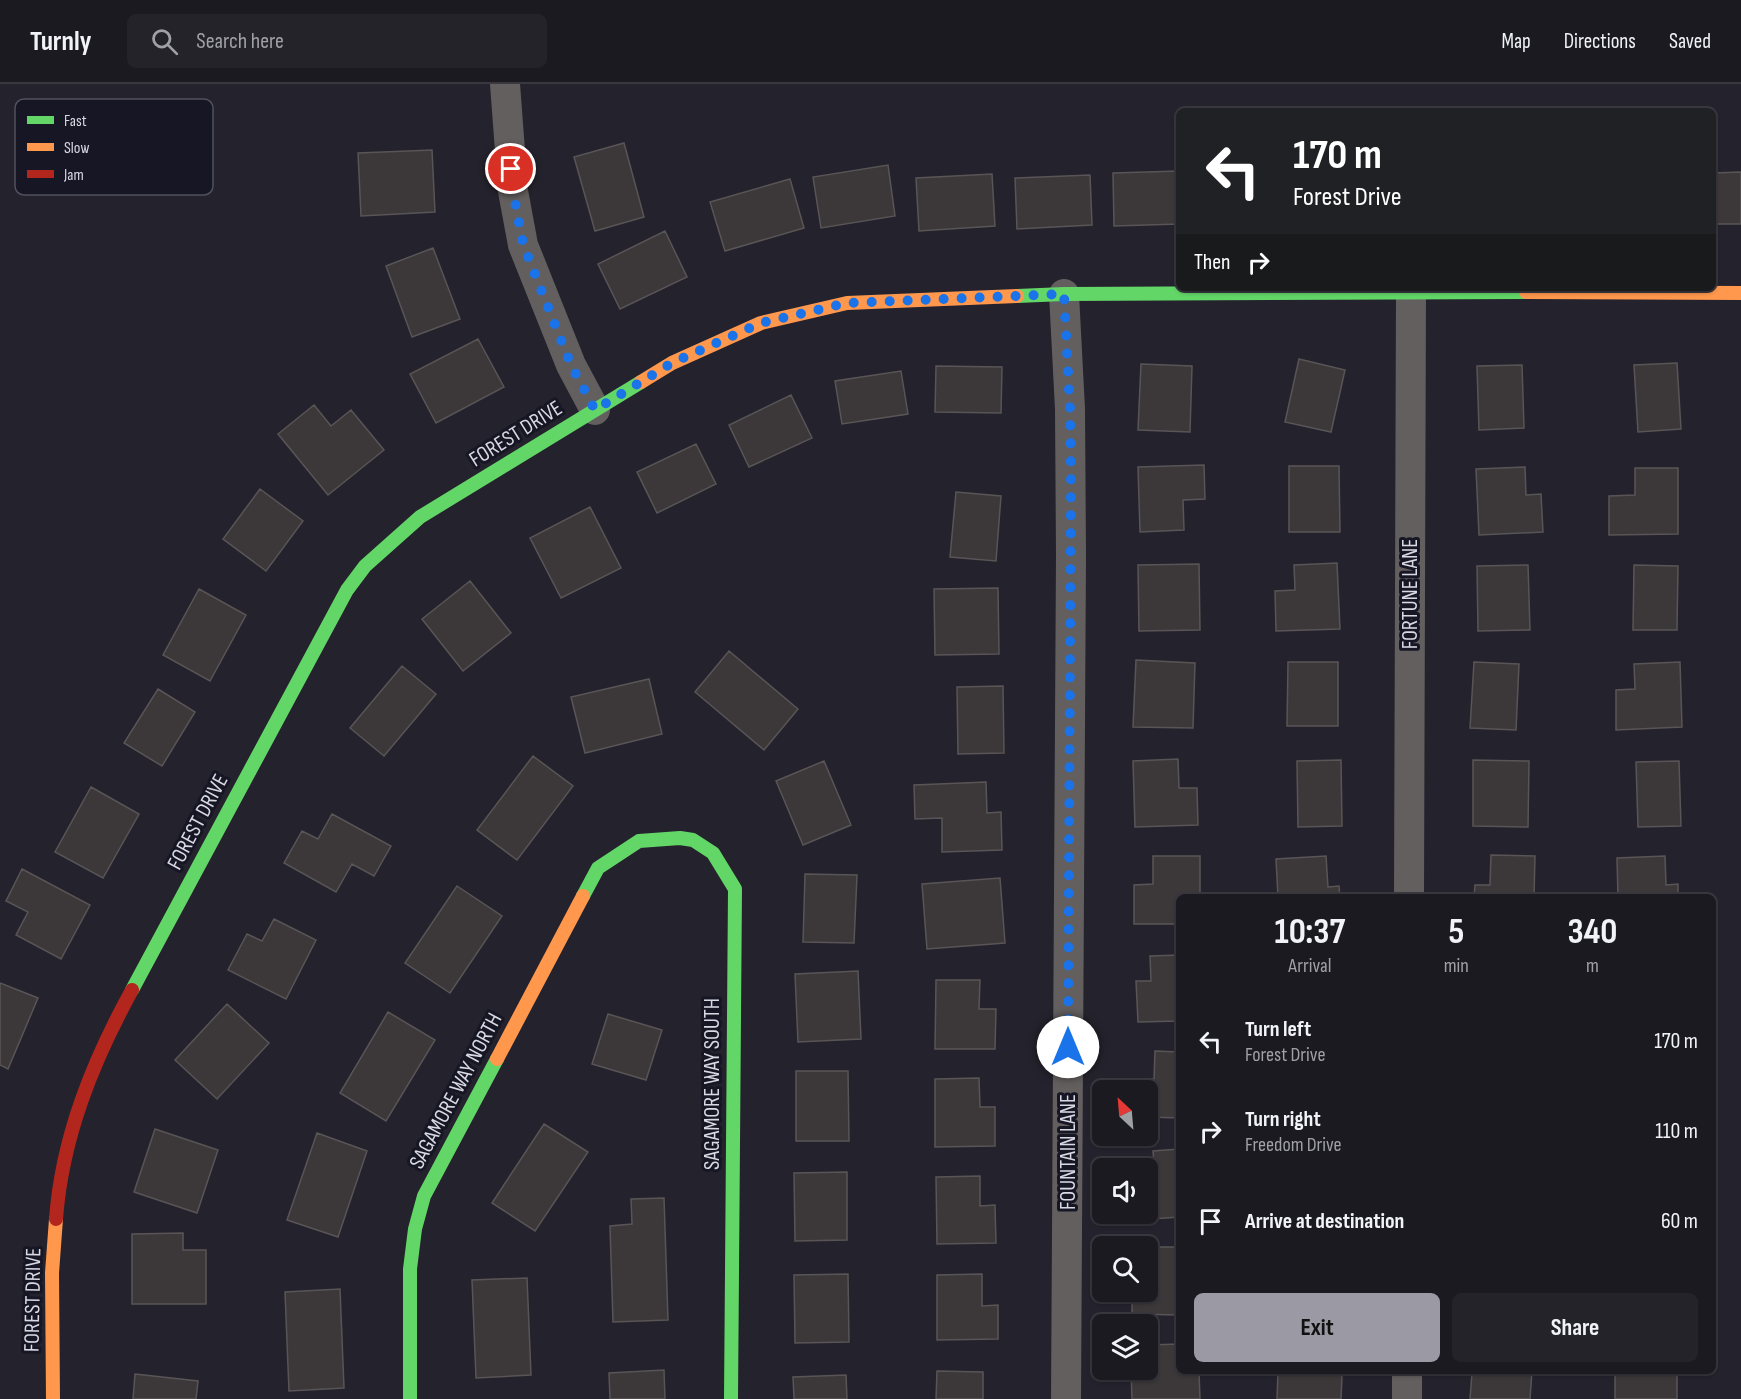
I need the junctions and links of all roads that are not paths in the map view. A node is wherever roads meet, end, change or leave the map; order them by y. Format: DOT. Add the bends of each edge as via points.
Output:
graph roads {
  1 [pos="505,84"];
  2 [pos="1411,292"];
  3 [pos="1741,293"];
  4 [pos="1064,294"];
  5 [pos="595,410"];
  6 [pos="639,841"];
  7 [pos="1409,894"];
  8 [pos="1407,1374"];
  9 [pos="53,1399"];
  10 [pos="410,1399"];
  11 [pos="731,1399"];
  12 [pos="1066,1399"];
  13 [pos="1407,1399"];
  1 -- 5 [label="street" via="513,191 523,244 571,365"];
  2 -- 3 [label="street, FOREST DRIVE"];
  2 -- 4 [label="street, FOREST DRIVE"];
  2 -- 7 [label="street, FORTUNE LANE"];
  4 -- 5 [label="street, FOREST DRIVE" via="847,303 761,323 672,363"];
  4 -- 12 [label="street, FOUNTAIN LANE" via="1071,544"];
  5 -- 9 [label="street, FOREST DRIVE" via="420,517 366,566 347,590 109,1032 86,1086 67,1149 55,1221"];
  6 -- 10 [label="street, SAGAMORE WAY NORTH" via="598,868 424,1196 410,1269"];
  6 -- 11 [label="street, SAGAMORE WAY SOUTH" via="693,840 713,853 735,889"];
  8 -- 13 [label="street"];
}
